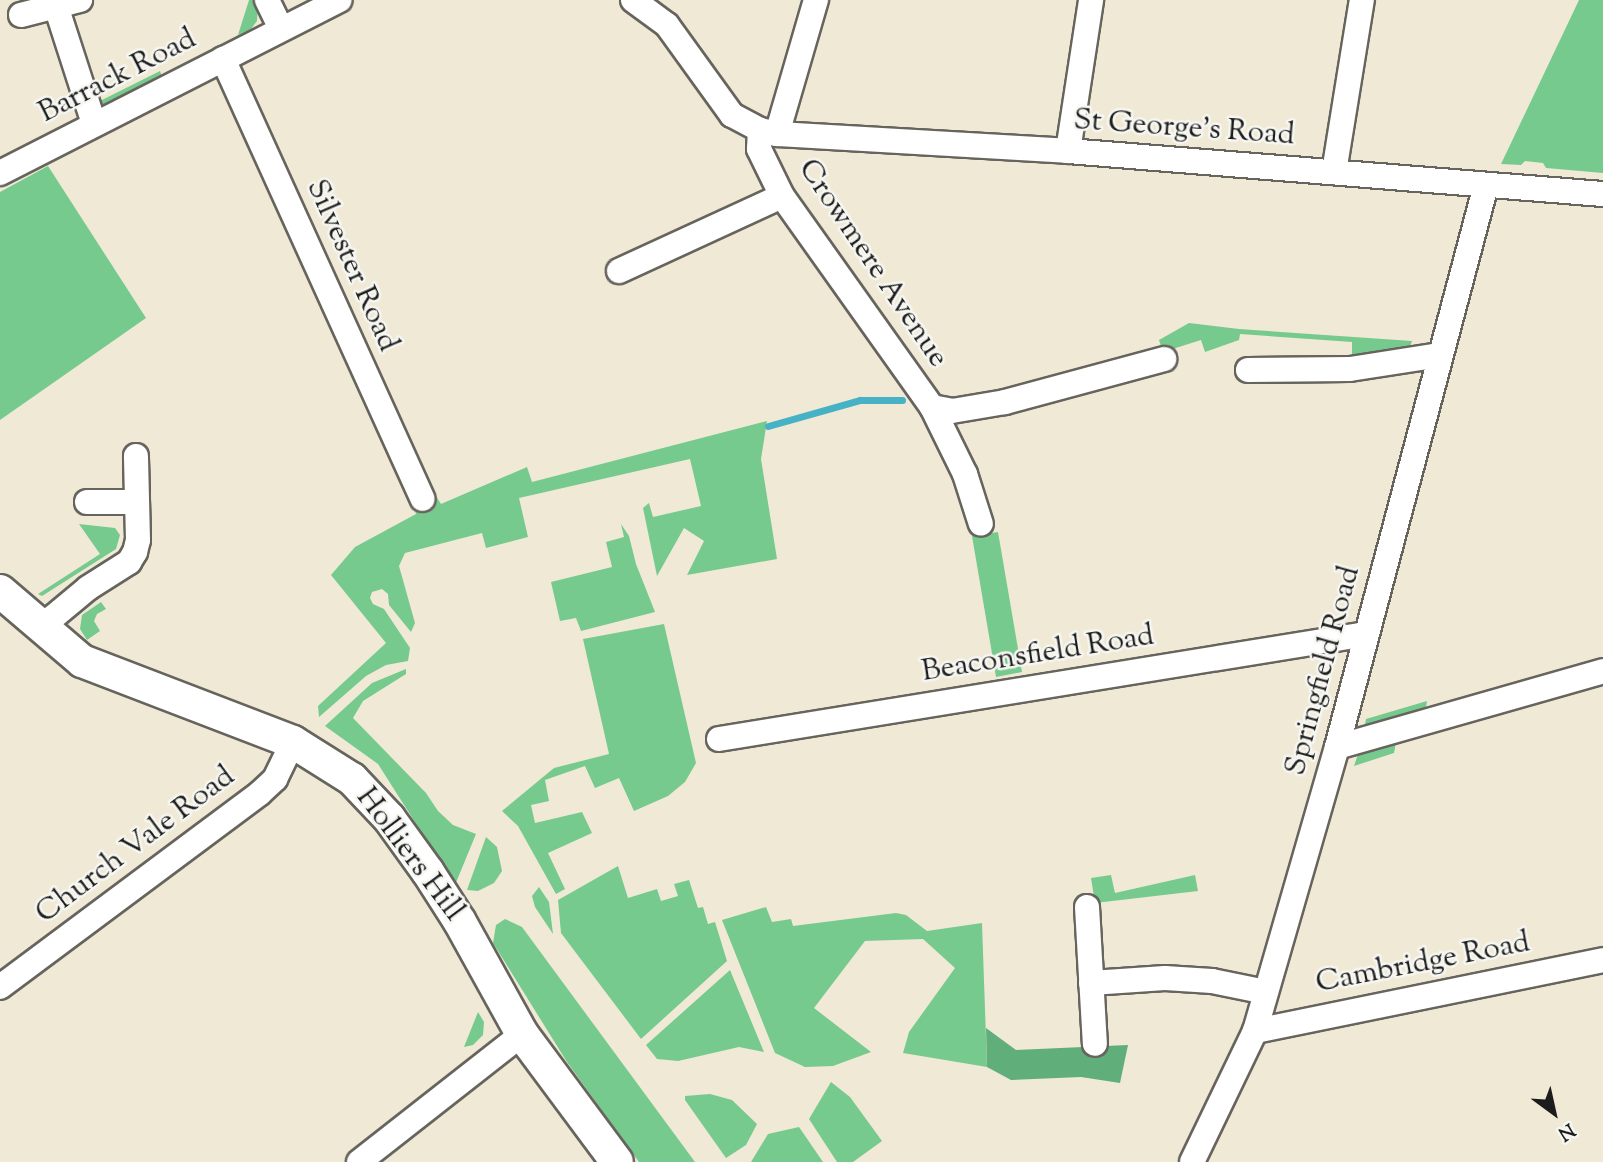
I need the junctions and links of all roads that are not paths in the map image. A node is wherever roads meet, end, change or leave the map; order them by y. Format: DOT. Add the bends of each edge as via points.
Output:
graph roads {
  1 [pos="267,0"];
  2 [pos="339,0"];
  3 [pos="632,0"];
  4 [pos="816,0"];
  5 [pos="1091,0"];
  6 [pos="1362,0"];
  7 [pos="68,3"];
  8 [pos="21,15"];
  9 [pos="281,29"];
  10 [pos="223,59"];
  11 [pos="94,124"];
  12 [pos="769,132"];
  13 [pos="1068,152"];
  14 [pos="1334,172"];
  15 [pos="0,173"];
  16 [pos="1486,185"];
  17 [pos="1603,194"];
  18 [pos="782,196"];
  19 [pos="619,271"];
  20 [pos="1439,355"];
  21 [pos="1164,359"];
  22 [pos="1248,370"];
  23 [pos="932,407"];
  24 [pos="135,456"];
  25 [pos="423,499"];
  26 [pos="87,502"];
  27 [pos="136,502"];
  28 [pos="981,524"];
  29 [pos="0,592"];
  30 [pos="43,630"];
  31 [pos="1366,634"];
  32 [pos="1603,671"];
  33 [pos="719,739"];
  34 [pos="293,742"];
  35 [pos="1337,747"];
  36 [pos="1087,907"];
  37 [pos="1603,960"];
  38 [pos="1091,983"];
  39 [pos="0,987"];
  40 [pos="1266,992"];
  41 [pos="1255,1031"];
  42 [pos="523,1034"];
  43 [pos="1095,1044"];
  44 [pos="359,1162"];
  45 [pos="617,1162"];
  46 [pos="1192,1162"];
  1 -- 9 [label="street"];
  2 -- 9 [label="street, Barrack Road"];
  3 -- 12 [label="street" via="667,24 732,115"];
  4 -- 12 [label="street"];
  5 -- 13 [label="street"];
  6 -- 14 [label="street"];
  7 -- 8 [label="street"];
  7 -- 11 [label="street"];
  9 -- 10 [label="street, Barrack Road"];
  10 -- 11 [label="street, Barrack Road"];
  10 -- 25 [label="street, Silvester Road"];
  11 -- 15 [label="street, Barrack Road"];
  12 -- 13 [label="street, St George's Road"];
  12 -- 18 [label="street, Crowmere Avenue" via="759,149"];
  13 -- 14 [label="street, St George's Road"];
  14 -- 16 [label="street, St George's Road"];
  16 -- 17 [label="street, St George's Road"];
  16 -- 20 [label="street, Springfield Road"];
  18 -- 19 [label="street"];
  18 -- 23 [label="street, Crowmere Avenue"];
  20 -- 22 [label="street" via="1350,369"];
  20 -- 31 [label="street, Springfield Road"];
  21 -- 23 [label="street" via="1005,402 952,411"];
  23 -- 28 [label="street, Crowmere Avenue" via="965,474"];
  24 -- 27 [label="street"];
  26 -- 27 [label="street"];
  27 -- 30 [label="street" via="138,540 129,562 88,588"];
  29 -- 30 [label="main road, Holliers Hill"];
  30 -- 34 [label="main road, Holliers Hill" via="82,661"];
  31 -- 33 [label="street, Beaconsfield Road"];
  31 -- 35 [label="street, Springfield Road"];
  32 -- 35 [label="street"];
  34 -- 39 [label="street, Church Vale Road" via="275,779 260,793"];
  34 -- 42 [label="main road, Holliers Hill" via="352,779 389,818 460,922"];
  35 -- 40 [label="street, Springfield Road"];
  36 -- 38 [label="street"];
  37 -- 41 [label="street, Cambridge Road"];
  38 -- 40 [label="street" via="1164,978 1212,981"];
  38 -- 43 [label="street"];
  40 -- 41 [label="street, Springfield Road"];
  41 -- 46 [label="street, Springfield Road"];
  42 -- 44 [label="street"];
  42 -- 45 [label="main road, Holliers Hill"];
}
